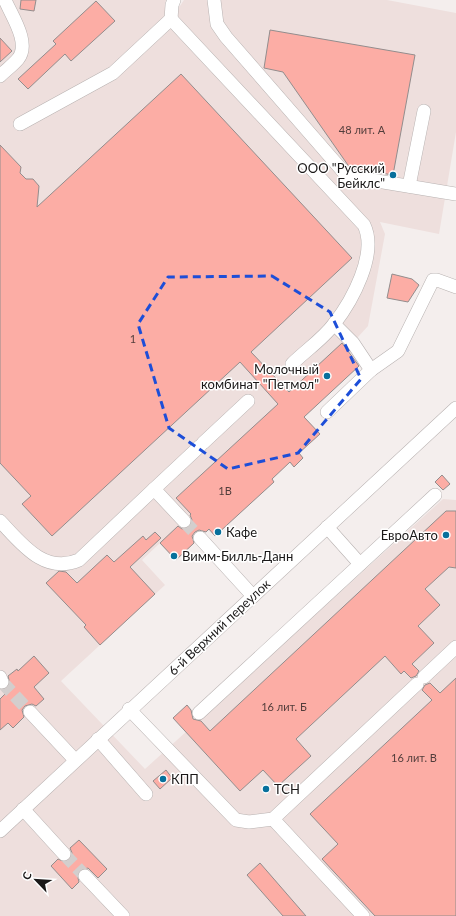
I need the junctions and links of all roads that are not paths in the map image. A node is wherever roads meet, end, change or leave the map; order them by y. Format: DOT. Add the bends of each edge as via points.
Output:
graph roads {
  1 [pos="5,0"];
  2 [pos="174,0"];
  3 [pos="214,0"];
  4 [pos="171,19"];
  5 [pos="0,76"];
  6 [pos="424,111"];
  7 [pos="20,124"];
  8 [pos="409,186"];
  9 [pos="456,194"];
  10 [pos="456,287"];
  11 [pos="334,324"];
  12 [pos="292,364"];
  13 [pos="371,370"];
  14 [pos="248,401"];
  15 [pos="456,408"];
  16 [pos="327,412"];
  17 [pos="154,489"];
  18 [pos="435,495"];
  19 [pos="0,521"];
  20 [pos="184,521"];
  21 [pos="327,527"];
  22 [pos="200,538"];
  23 [pos="360,564"];
  24 [pos="253,596"];
  25 [pos="456,647"];
  26 [pos="129,709"];
  27 [pos="30,712"];
  28 [pos="199,712"];
  29 [pos="98,739"];
  30 [pos="75,760"];
  31 [pos="146,794"];
  32 [pos="23,809"];
  33 [pos="273,819"];
  34 [pos="0,831"];
  35 [pos="64,854"];
  36 [pos="85,876"];
  37 [pos="124,916"];
  38 [pos="363,916"];
  1 -- 5 [label="street" via="23,41 23,49 19,58"];
  2 -- 4 [label="street"];
  3 -- 8 [label="street" via="217,24 226,37 347,176"];
  4 -- 7 [label="street" via="113,73"];
  4 -- 11 [label="street" via="364,225 369,246 365,262 355,290"];
  6 -- 8 [label="street"];
  8 -- 9 [label="street"];
  10 -- 13 [label="street" via="432,280 398,351"];
  11 -- 12 [label="street"];
  11 -- 13 [label="street" via="353,343"];
  13 -- 16 [label="street"];
  14 -- 17 [label="street"];
  15 -- 21 [label="street, 6-й Верхний переулок"];
  17 -- 19 [label="street" via="79,560 71,563 50,562 30,553"];
  17 -- 20 [label="street"];
  18 -- 23 [label="street"];
  21 -- 23 [label="street"];
  21 -- 24 [label="street, 6-й Верхний переулок"];
  22 -- 24 [label="street"];
  23 -- 28 [label="street"];
  24 -- 26 [label="street, 6-й Верхний переулок"];
  25 -- 33 [label="street"];
  26 -- 29 [label="street, 6-й Верхний переулок"];
  26 -- 33 [label="street" via="236,820 249,822"];
  27 -- 30 [label="street"];
  29 -- 30 [label="street, 6-й Верхний переулок"];
  29 -- 31 [label="street"];
  30 -- 32 [label="street, 6-й Верхний переулок"];
  32 -- 34 [label="street, 6-й Верхний переулок"];
  32 -- 35 [label="street"];
  33 -- 38 [label="street"];
  36 -- 37 [label="street"];
}
